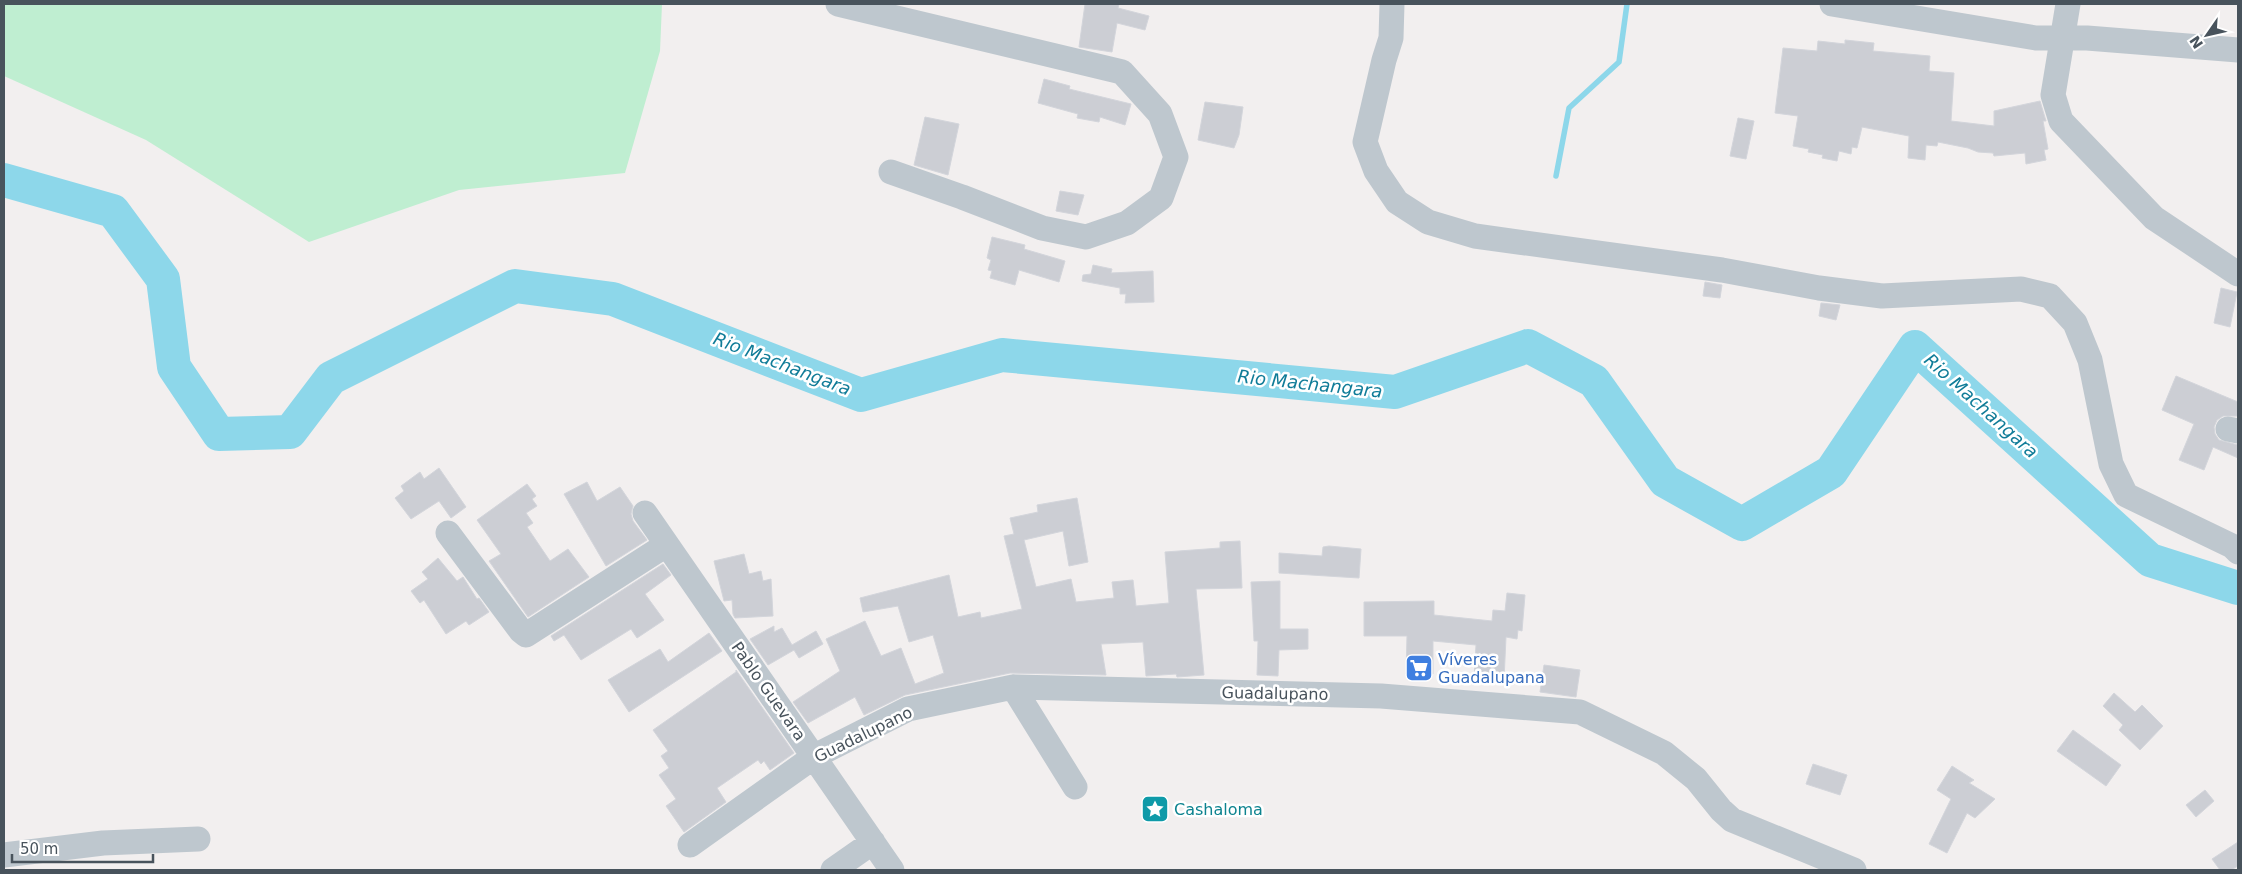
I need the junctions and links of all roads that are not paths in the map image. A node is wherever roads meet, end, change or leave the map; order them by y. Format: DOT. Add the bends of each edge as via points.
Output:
graph roads {
  1 [pos="838,4"];
  2 [pos="1392,4"];
  3 [pos="1832,4"];
  4 [pos="2068,4"];
  5 [pos="2062,40"];
  6 [pos="2238,50"];
  7 [pos="891,172"];
  8 [pos="2238,274"];
  9 [pos="644,513"];
  10 [pos="448,533"];
  11 [pos="666,545"];
  12 [pos="2238,552"];
  13 [pos="1013,687"];
  14 [pos="815,756"];
  15 [pos="1075,787"];
  16 [pos="198,839"];
  17 [pos="873,842"];
  18 [pos="690,845"];
  19 [pos="4,855"];
  20 [pos="833,870"];
  21 [pos="892,870"];
  22 [pos="1854,870"];
  1 -- 7 [label="street" via="1122,72 1160,114 1176,157 1162,198 1126,223 1086,237 1042,228"];
  2 -- 12 [label="street" via="1391,38 1365,142 1376,171 1397,202 1428,222 1475,236 1722,270 1819,288 1882,296 2021,288 2050,296 2075,323 2090,360 2111,464 2126,494 2232,546"];
  3 -- 5 [label="street"];
  4 -- 5 [label="street"];
  5 -- 6 [label="street" via="2087,38"];
  5 -- 8 [label="street" via="2054,95 2061,121 2154,218"];
  9 -- 11 [label="street, Pablo Guevara"];
  10 -- 11 [label="street" via="526,635"];
  11 -- 14 [label="street, Pablo Guevara"];
  13 -- 14 [label="street, Guadalupano" via="908,709"];
  13 -- 15 [label="street"];
  13 -- 22 [label="street, Guadalupano" via="1381,696 1580,712 1664,753 1696,779 1732,820"];
  14 -- 17 [label="street, Pablo Guevara"];
  14 -- 18 [label="street, Guadalupano"];
  16 -- 19 [label="street" via="103,843"];
  17 -- 20 [label="street"];
  17 -- 21 [label="street, Pablo Guevara"];
}
